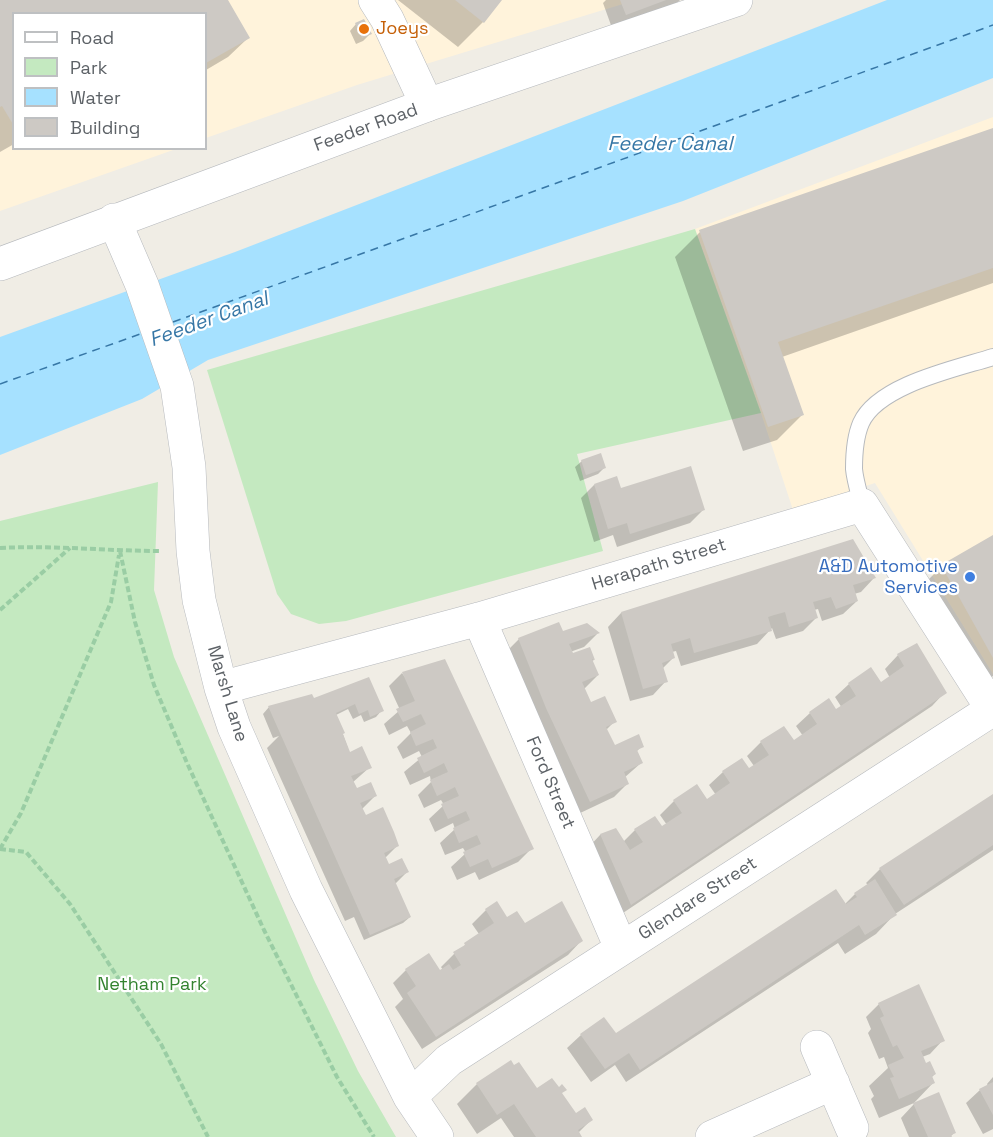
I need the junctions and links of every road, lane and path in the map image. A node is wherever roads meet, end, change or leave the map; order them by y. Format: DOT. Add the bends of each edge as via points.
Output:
graph roads {
  1 [pos="375,0"];
  2 [pos="736,0"];
  3 [pos="428,105"];
  4 [pos="114,220"];
  5 [pos="0,264"];
  6 [pos="993,357"];
  7 [pos="862,505"];
  8 [pos="0,548"];
  9 [pos="70,548"];
  10 [pos="120,551"];
  11 [pos="193,551"];
  12 [pos="0,610"];
  13 [pos="479,619"];
  14 [pos="221,688"];
  15 [pos="993,710"];
  16 [pos="0,849"];
  17 [pos="621,948"];
  18 [pos="817,1047"];
  19 [pos="833,1083"];
  20 [pos="410,1097"];
  21 [pos="852,1128"];
  22 [pos="208,1137"];
  23 [pos="374,1137"];
  24 [pos="437,1137"];
  25 [pos="712,1137"];
  1 -- 3 [label="street"];
  2 -- 3 [label="street, Feeder Road"];
  3 -- 4 [label="street, Feeder Road"];
  4 -- 5 [label="street, Feeder Road"];
  4 -- 11 [label="street, Marsh Lane" via="142,285 177,386 189,467"];
  6 -- 7 [label="lane" via="899,388 870,409 861,423 855,454 854,471"];
  7 -- 13 [label="street, Herapath Street"];
  7 -- 15 [label="street"];
  8 -- 9 [label="path"];
  9 -- 10 [label="path"];
  9 -- 12 [label="path"];
  10 -- 11 [label="path"];
  10 -- 16 [label="path" via="111,602 21,813"];
  10 -- 23 [label="path" via="135,622 166,714 264,930 337,1077"];
  11 -- 14 [label="street, Marsh Lane"];
  13 -- 14 [label="street, Herapath Street"];
  13 -- 17 [label="street, Ford Street"];
  14 -- 20 [label="street, Marsh Lane" via="234,727 306,890"];
  15 -- 17 [label="street, Glendare Street"];
  16 -- 22 [label="path" via="26,852 70,904 161,1044"];
  17 -- 20 [label="street, Glendare Street" via="449,1060"];
  18 -- 19 [label="street"];
  19 -- 21 [label="street"];
  19 -- 25 [label="street"];
  20 -- 24 [label="street, Marsh Lane"];
}
